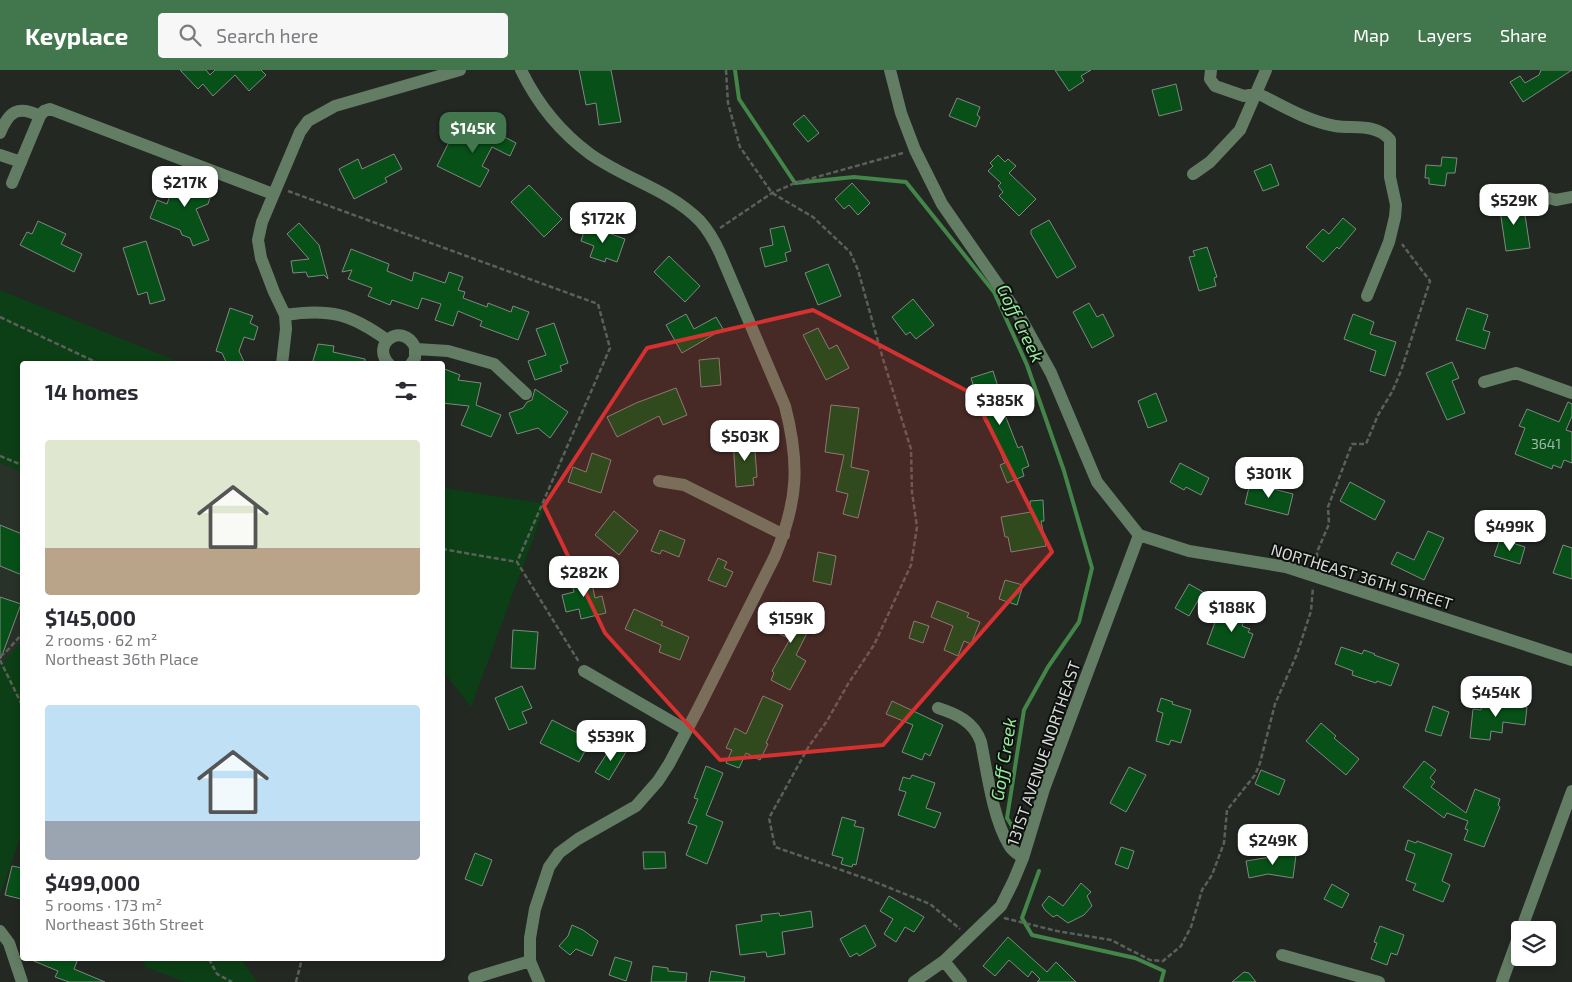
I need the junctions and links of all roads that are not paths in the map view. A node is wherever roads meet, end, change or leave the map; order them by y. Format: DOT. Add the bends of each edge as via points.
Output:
graph roads {
  1 [pos="460,70"];
  2 [pos="521,70"];
  3 [pos="890,70"];
  4 [pos="1211,70"];
  5 [pos="1266,70"];
  6 [pos="1256,93"];
  7 [pos="40,116"];
  8 [pos="0,133"];
  9 [pos="0,155"];
  10 [pos="21,162"];
  11 [pos="1193,174"];
  12 [pos="12,183"];
  13 [pos="275,190"];
  14 [pos="1501,190"];
  15 [pos="1572,196"];
  16 [pos="1367,296"];
  17 [pos="285,315"];
  18 [pos="387,340"];
  19 [pos="416,349"];
  20 [pos="282,361"];
  21 [pos="386,361"];
  22 [pos="412,361"];
  23 [pos="1484,382"];
  24 [pos="1572,393"];
  25 [pos="526,394"];
  26 [pos="659,481"];
  27 [pos="1139,535"];
  28 [pos="784,536"];
  29 [pos="1572,660"];
  30 [pos="584,671"];
  31 [pos="938,708"];
  32 [pos="686,730"];
  33 [pos="1572,791"];
  34 [pos="1569,808"];
  35 [pos="1023,858"];
  36 [pos="1524,921"];
  37 [pos="0,931"];
  38 [pos="1282,954"];
  39 [pos="1511,956"];
  40 [pos="530,961"];
  41 [pos="944,961"];
  42 [pos="474,978"];
  43 [pos="22,982"];
  44 [pos="539,982"];
  45 [pos="914,982"];
  46 [pos="961,982"];
  47 [pos="1379,982"];
  48 [pos="1502,982"];
  1 -- 13 [label="street" via="341,104 318,114 300,132"];
  2 -- 28 [label="street" via="530,90 568,136 604,162 682,205 710,234 785,406 791,429 795,484"];
  3 -- 27 [label="street" via="915,150 942,204 1019,315 1051,373 1097,482"];
  4 -- 6 [label="street" via="1210,79 1215,86 1244,96"];
  5 -- 6 [label="street"];
  6 -- 11 [label="street" via="1240,130 1210,162"];
  6 -- 16 [label="street" via="1305,117 1335,126 1363,127 1390,140 1395,217"];
  7 -- 8 [label="street" via="29,110 14,112"];
  7 -- 10 [label="street"];
  7 -- 13 [label="street" via="50,109"];
  9 -- 10 [label="street"];
  10 -- 12 [label="street"];
  13 -- 17 [label="street" via="258,240 260,258"];
  14 -- 15 [label="street" via="1522,191 1556,200"];
  17 -- 18 [label="street" via="331,312 349,318"];
  17 -- 20 [label="street"];
  18 -- 19 [label="street" via="403,336 413,342"];
  18 -- 21 [label="street" via="383,351"];
  19 -- 22 [label="street"];
  19 -- 25 [label="street" via="448,351 494,364"];
  23 -- 24 [label="street" via="1516,373"];
  26 -- 28 [label="street" via="684,485"];
  27 -- 29 [label="street, NORTHEAST 36TH STREET" via="1189,551 1286,566"];
  27 -- 35 [label="street, 131ST AVENUE NORTHEAST" via="1044,789"];
  28 -- 32 [label="street"];
  30 -- 32 [label="street"];
  31 -- 35 [label="street" via="956,714 978,733 1002,830 1012,850"];
  32 -- 40 [label="street" via="670,764 636,806 578,839 559,853 549,867 535,909"];
  33 -- 34 [label="street"];
  34 -- 36 [label="street"];
  35 -- 41 [label="street, 131ST AVENUE NORTHEAST" via="1001,906"];
  37 -- 43 [label="street" via="9,943"];
  38 -- 47 [label="street"];
  39 -- 48 [label="street"];
  40 -- 42 [label="street"];
  40 -- 44 [label="street"];
  41 -- 45 [label="street, 131ST AVENUE NORTHEAST"];
  41 -- 46 [label="street"];
}
